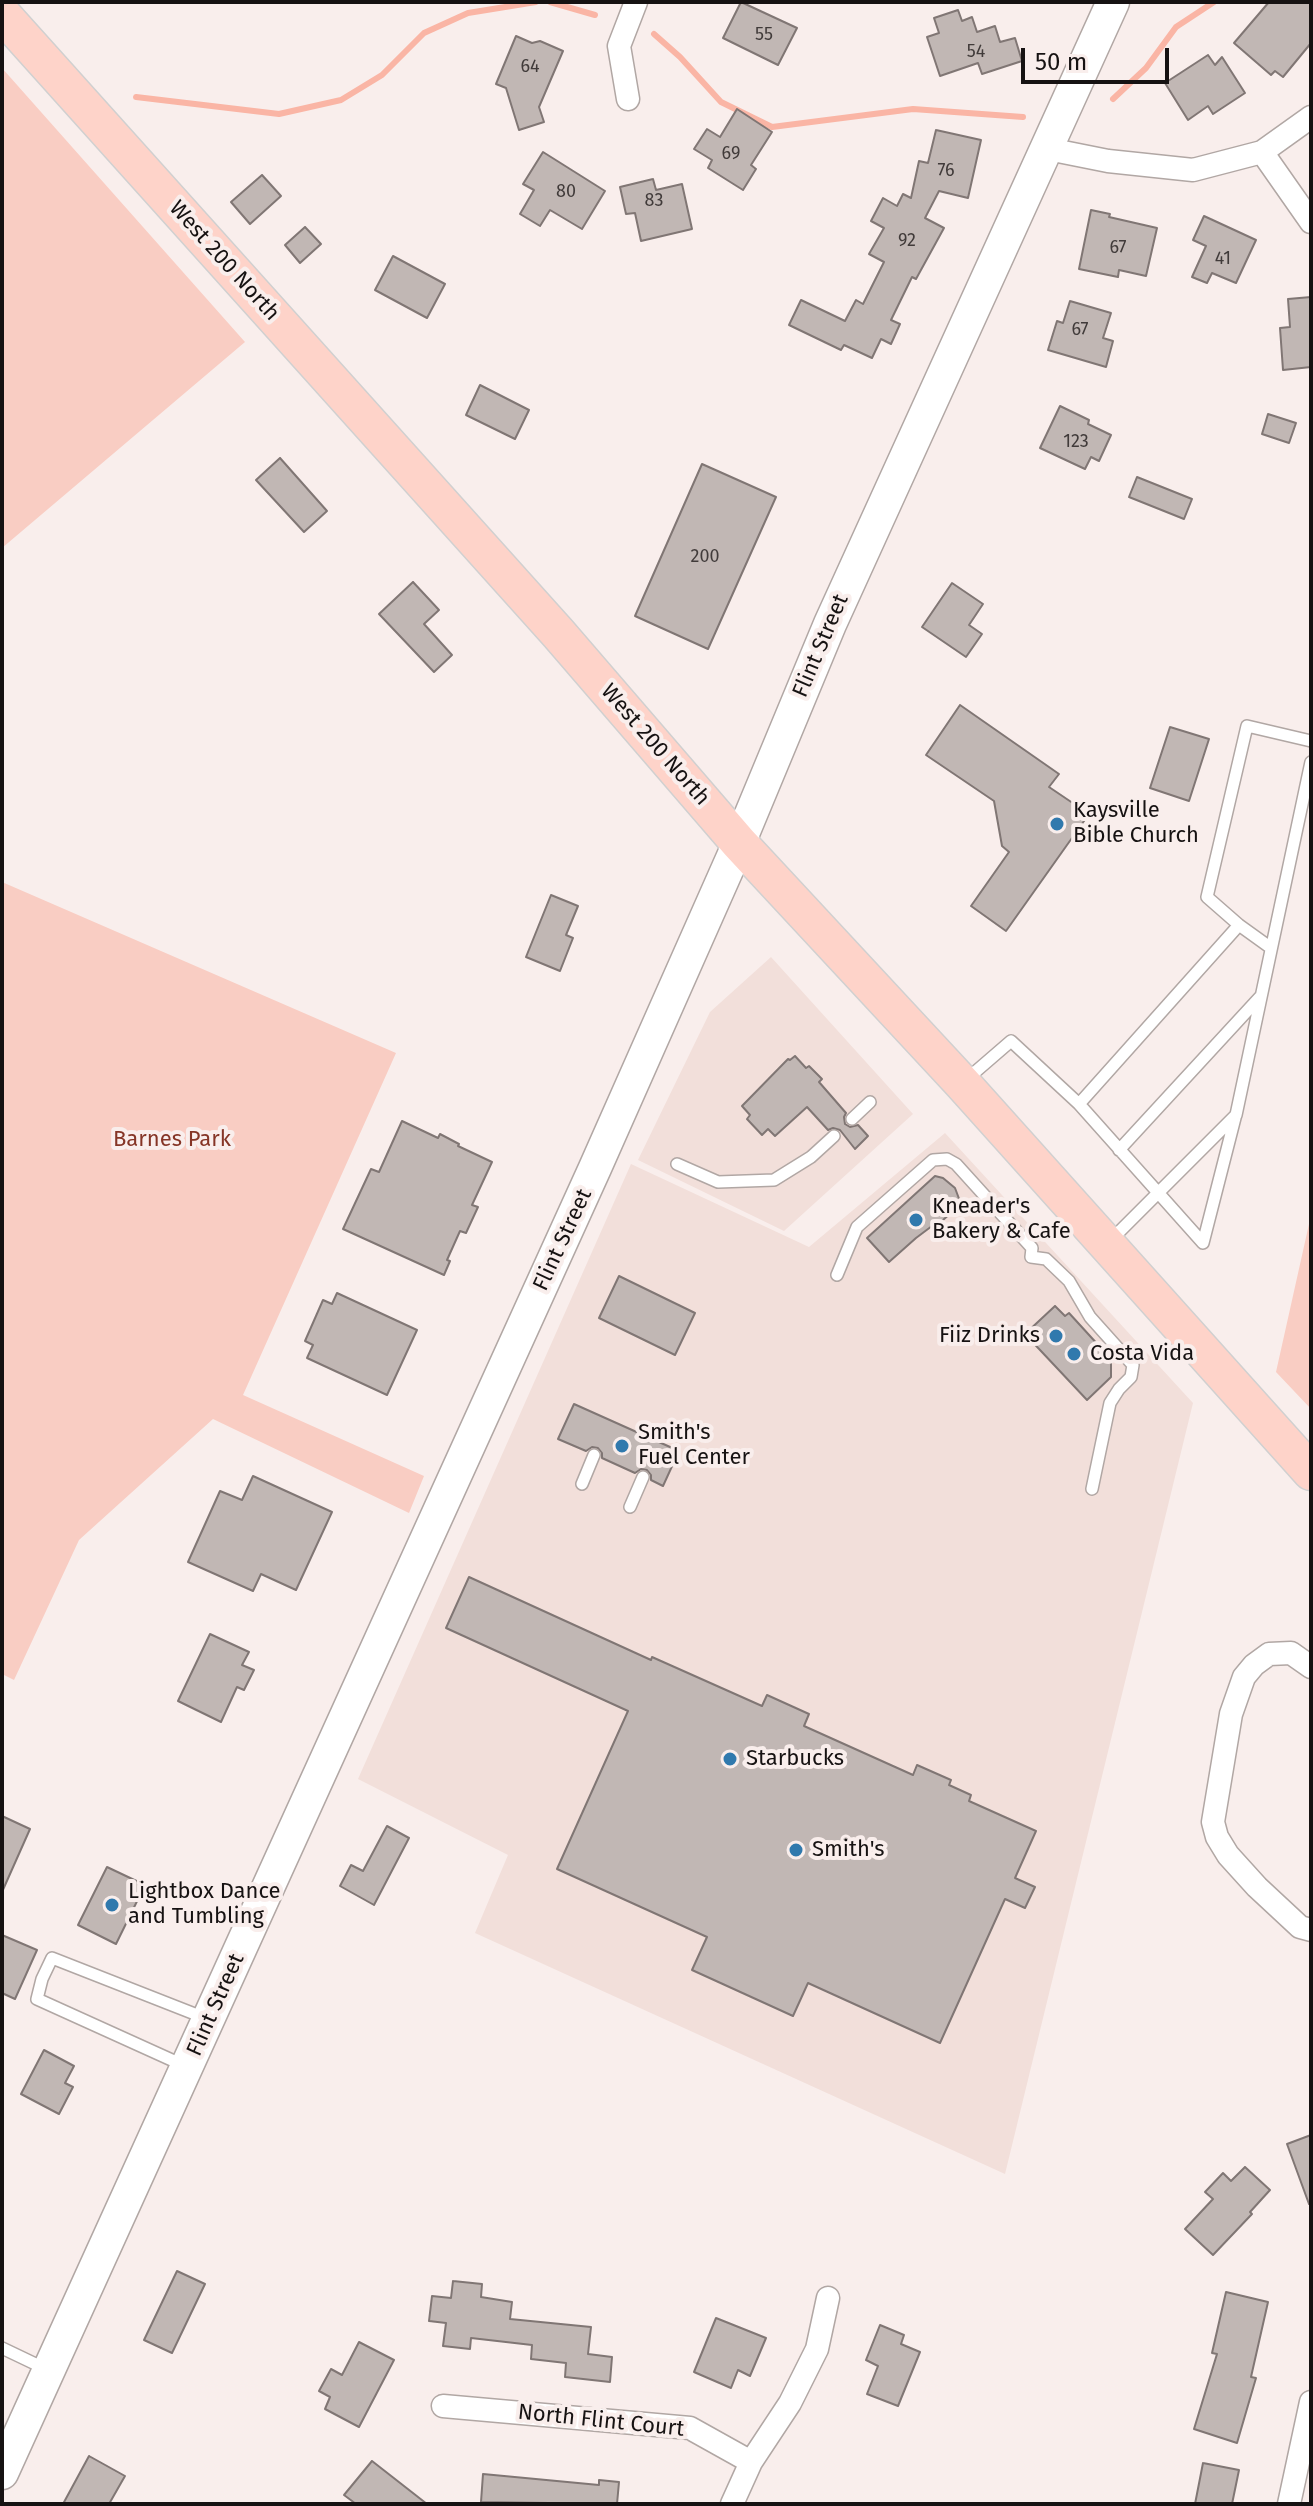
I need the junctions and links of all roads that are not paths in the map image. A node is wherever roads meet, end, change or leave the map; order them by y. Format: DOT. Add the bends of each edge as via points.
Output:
graph roads {
  1 [pos="636,2"];
  2 [pos="1113,2"];
  3 [pos="2,14"];
  4 [pos="628,99"];
  5 [pos="1311,117"];
  6 [pos="1048,149"];
  7 [pos="1262,152"];
  8 [pos="1311,222"];
  9 [pos="1311,741"];
  10 [pos="1311,762"];
  11 [pos="739,843"];
  12 [pos="1239,925"];
  13 [pos="1271,948"];
  14 [pos="1261,996"];
  15 [pos="962,1083"];
  16 [pos="870,1102"];
  17 [pos="1079,1104"];
  18 [pos="1236,1115"];
  19 [pos="852,1119"];
  20 [pos="834,1136"];
  21 [pos="1119,1150"];
  22 [pos="677,1164"];
  23 [pos="1157,1193"];
  24 [pos="1106,1244"];
  25 [pos="837,1275"];
  26 [pos="594,1455"];
  27 [pos="1311,1472"];
  28 [pos="643,1477"];
  29 [pos="582,1484"];
  30 [pos="1092,1489"];
  31 [pos="630,1507"];
  32 [pos="1311,1667"];
  33 [pos="1311,1930"];
  34 [pos="209,2020"];
  35 [pos="187,2067"];
  36 [pos="828,2298"];
  37 [pos="2,2348"];
  38 [pos="49,2370"];
  39 [pos="1311,2402"];
  40 [pos="443,2406"];
  41 [pos="751,2462"];
  42 [pos="2,2473"];
  43 [pos="732,2504"];
  44 [pos="1289,2504"];
  1 -- 4 [label="street" via="619,46"];
  2 -- 6 [label="street, Flint Street"];
  3 -- 11 [label="main road, West 200 North" via="558,633"];
  5 -- 7 [label="street"];
  6 -- 7 [label="street" via="1193,170"];
  6 -- 11 [label="street, Flint Street" via="836,610"];
  7 -- 8 [label="street"];
  9 -- 12 [label="lane" via="1247,726 1207,897"];
  10 -- 13 [label="lane"];
  11 -- 15 [label="main road, West 200 North"];
  11 -- 34 [label="street, Flint Street"];
  12 -- 13 [label="lane"];
  12 -- 17 [label="lane"];
  13 -- 14 [label="lane"];
  14 -- 18 [label="lane"];
  14 -- 21 [label="lane"];
  15 -- 17 [label="lane" via="1011,1041"];
  15 -- 24 [label="main road, West 200 North"];
  16 -- 19 [label="lane"];
  17 -- 21 [label="lane"];
  18 -- 23 [label="lane"];
  18 -- 23 [label="lane" via="1203,1243"];
  20 -- 22 [label="lane" via="774,1180 718,1182"];
  21 -- 23 [label="lane"];
  23 -- 24 [label="lane"];
  24 -- 27 [label="main road, West 200 North"];
  25 -- 30 [label="lane" via="857,1227 933,1160 956,1164 1032,1248 1031,1257 1046,1259 1069,1281 1090,1317 1133,1365 1131,1377 1110,1403"];
  26 -- 29 [label="lane"];
  28 -- 31 [label="lane"];
  32 -- 33 [label="street" via="1291,1653 1269,1654 1244,1677 1231,1714 1213,1822 1228,1855 1257,1887 1300,1927"];
  34 -- 35 [label="street, Flint Street"];
  34 -- 35 [label="lane" via="52,1958 42,1979 37,1999"];
  35 -- 38 [label="street, Flint Street"];
  36 -- 41 [label="street" via="817,2349"];
  37 -- 38 [label="lane"];
  38 -- 42 [label="street, Flint Street"];
  39 -- 44 [label="street"];
  40 -- 41 [label="street, North Flint Court" via="690,2428"];
  41 -- 43 [label="street"];
}
